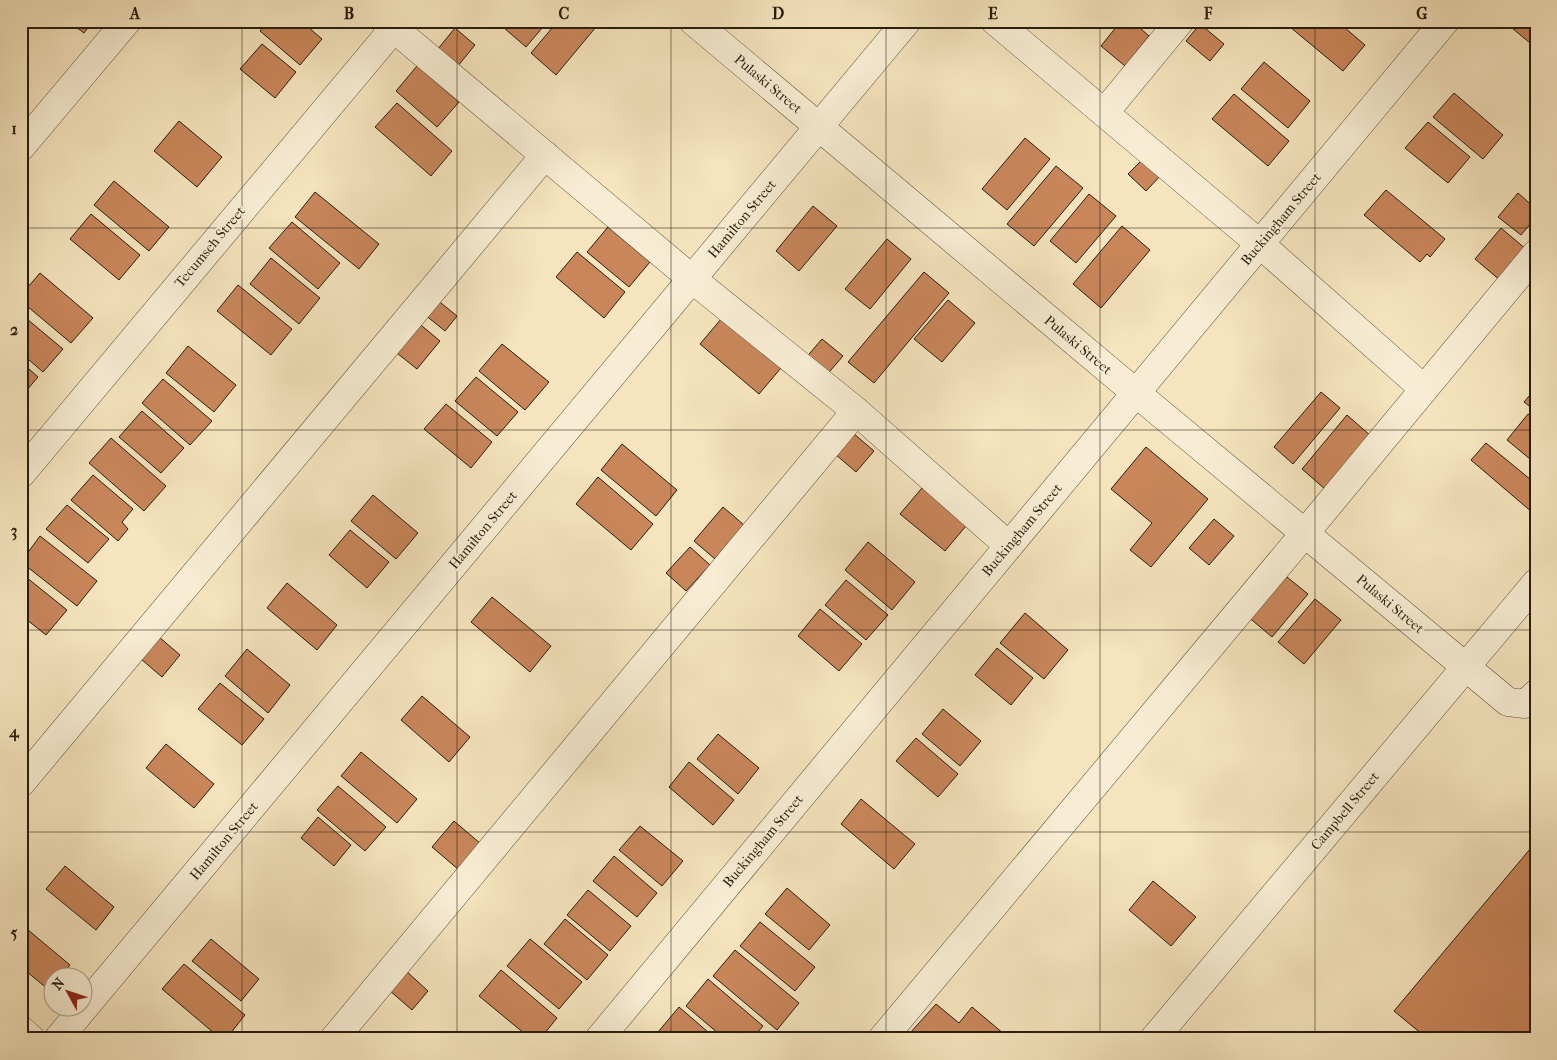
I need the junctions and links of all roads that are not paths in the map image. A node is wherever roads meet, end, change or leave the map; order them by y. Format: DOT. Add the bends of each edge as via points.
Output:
graph roads {
  1 [pos="127,21"];
  2 [pos="693,21"];
  3 [pos="907,21"];
  4 [pos="995,21"];
  5 [pos="1180,21"];
  6 [pos="1445,21"];
  7 [pos="393,24"];
  8 [pos="1105,112"];
  9 [pos="818,126"];
  10 [pos="21,147"];
  11 [pos="545,154"];
  12 [pos="1260,244"];
  13 [pos="1536,254"];
  14 [pos="692,278"];
  15 [pos="1424,389"];
  16 [pos="1136,393"];
  17 [pos="856,411"];
  18 [pos="21,474"];
  19 [pos="1305,534"];
  20 [pos="1009,546"];
  21 [pos="1536,583"];
  22 [pos="1465,667"];
  23 [pos="1536,694"];
  24 [pos="21,782"];
  25 [pos="21,1030"];
  26 [pos="31,1039"];
  27 [pos="58,1039"];
  28 [pos="334,1039"];
  29 [pos="599,1039"];
  30 [pos="882,1039"];
  31 [pos="1154,1039"];
  1 -- 10 [label="street"];
  2 -- 9 [label="street, Pulaski Street"];
  3 -- 9 [label="street, Hamilton Street"];
  4 -- 8 [label="street"];
  5 -- 8 [label="street"];
  6 -- 12 [label="street, Buckingham Street"];
  7 -- 11 [label="street"];
  7 -- 18 [label="street, Tecumseh Street"];
  8 -- 12 [label="street"];
  9 -- 14 [label="street, Hamilton Street"];
  9 -- 16 [label="street, Pulaski Street"];
  11 -- 14 [label="street"];
  11 -- 24 [label="street"];
  12 -- 15 [label="street"];
  12 -- 16 [label="street, Buckingham Street"];
  13 -- 15 [label="street"];
  14 -- 17 [label="street"];
  14 -- 27 [label="street, Hamilton Street"];
  15 -- 19 [label="street"];
  16 -- 19 [label="street, Pulaski Street"];
  16 -- 20 [label="street, Buckingham Street"];
  17 -- 20 [label="street"];
  17 -- 28 [label="street"];
  19 -- 22 [label="street, Pulaski Street"];
  19 -- 30 [label="street"];
  20 -- 29 [label="street, Buckingham Street"];
  21 -- 22 [label="street, Campbell Street"];
  22 -- 23 [label="street, Pulaski Street" via="1508,702 1525,704"];
  22 -- 31 [label="street, Campbell Street"];
  25 -- 26 [label="street"];
}
